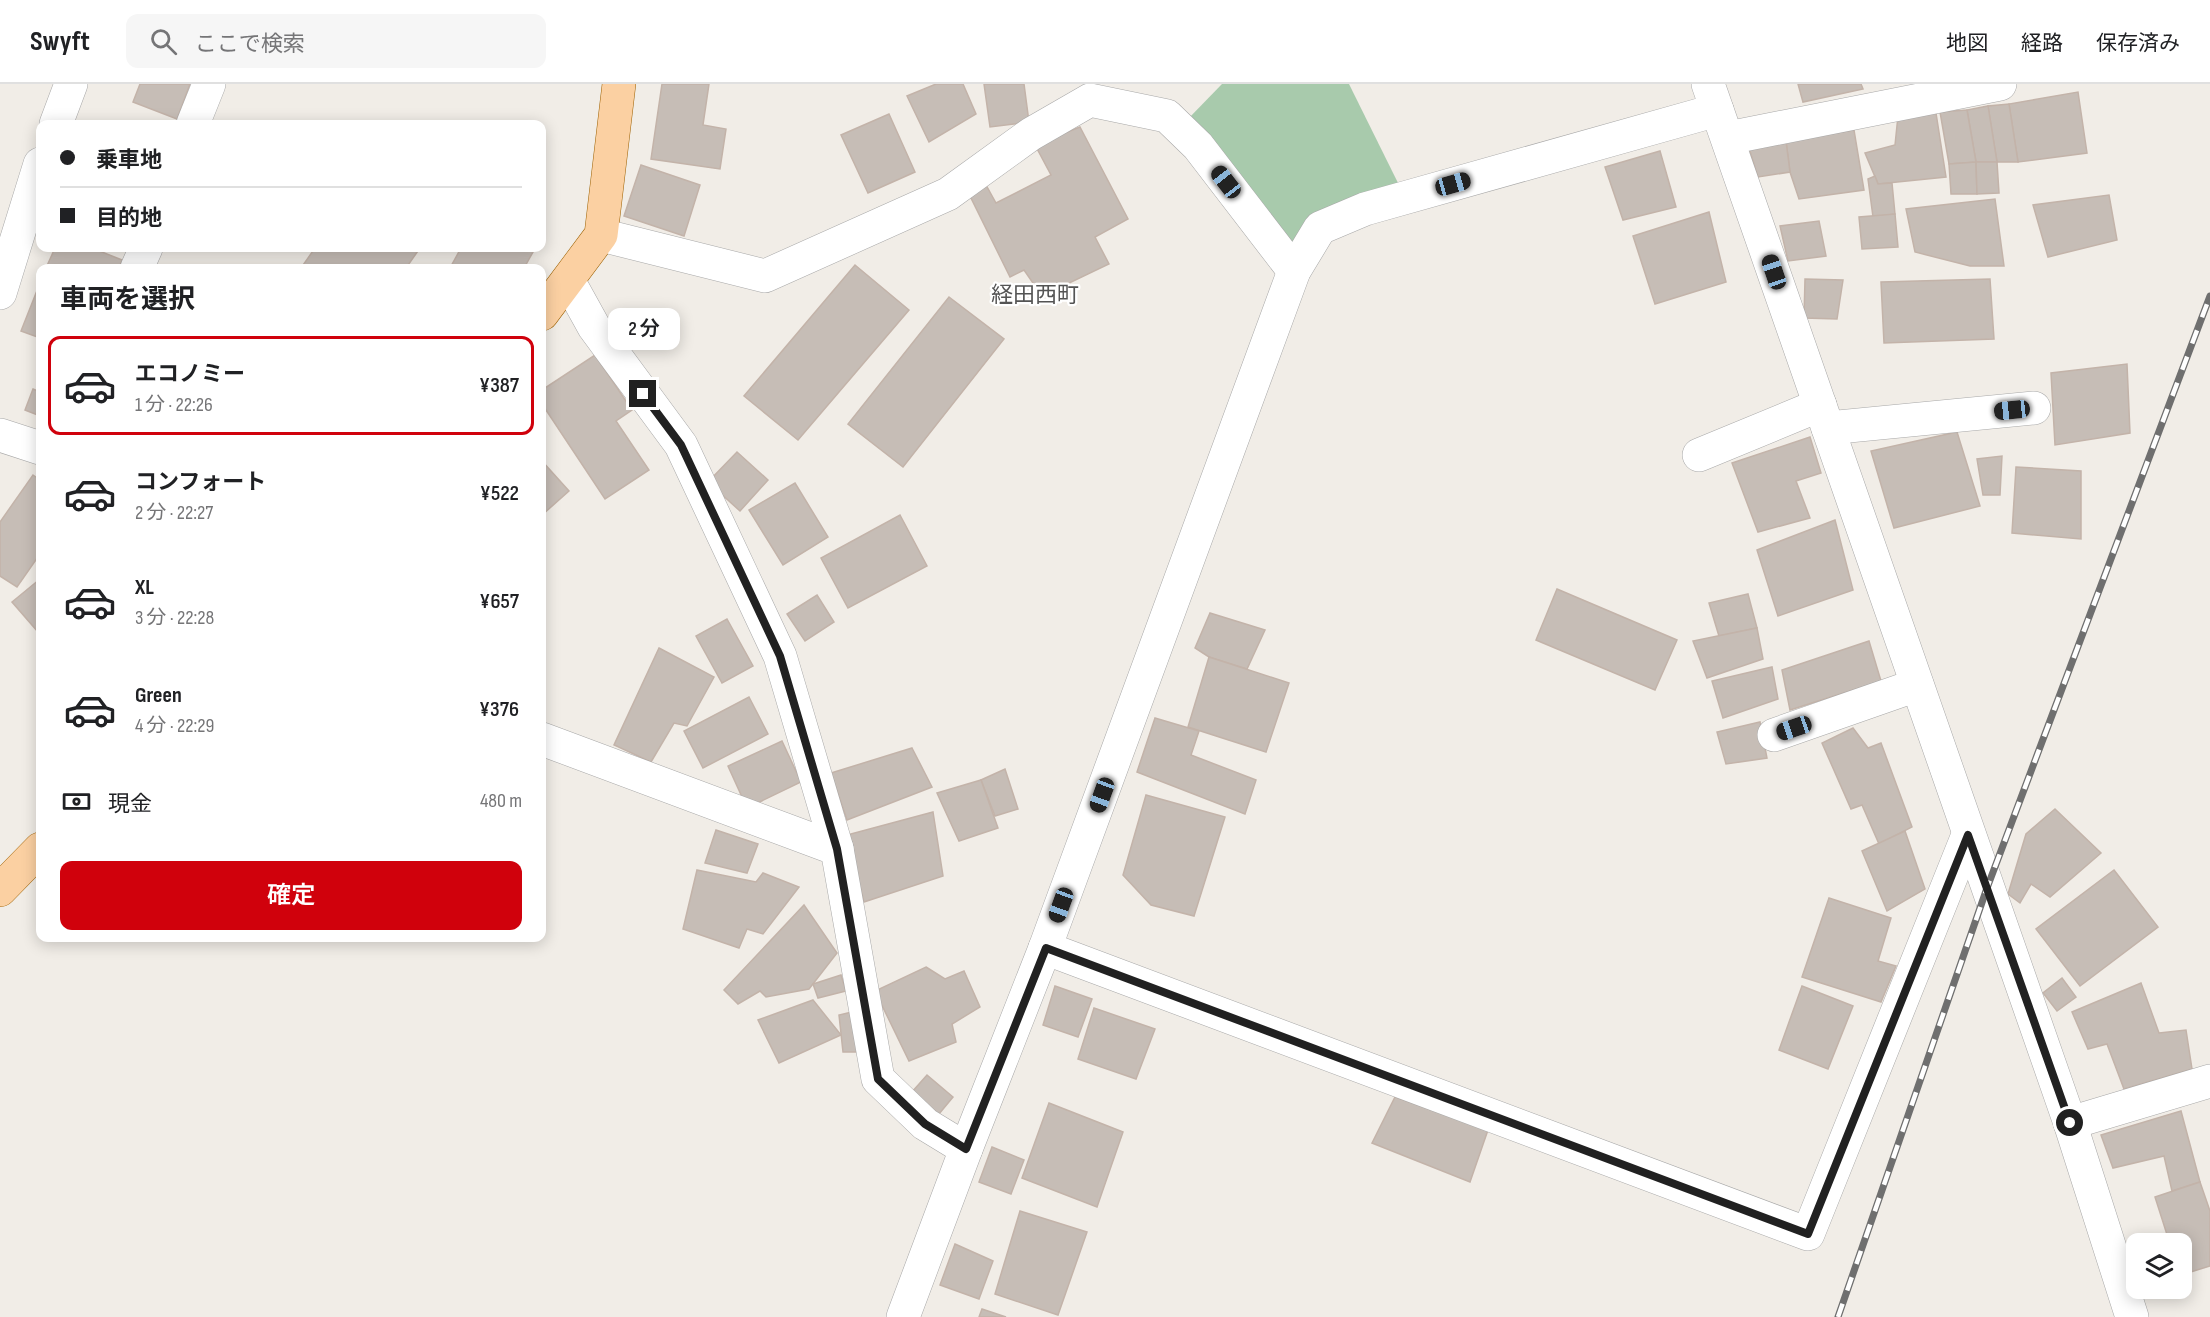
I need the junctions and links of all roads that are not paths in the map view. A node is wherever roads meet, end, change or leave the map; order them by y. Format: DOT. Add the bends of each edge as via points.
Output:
graph roads {
  1 [pos="71,84"];
  2 [pos="209,84"];
  3 [pos="619,84"];
  4 [pos="2000,84"];
  5 [pos="1948,89"];
  6 [pos="1083,92"];
  7 [pos="1718,111"];
  8 [pos="64,120"];
  9 [pos="195,120"];
  10 [pos="36,177"];
  11 [pos="601,235"];
  12 [pos="1294,271"];
  13 [pos="567,280"];
  14 [pos="0,293"];
  15 [pos="546,309"];
  16 [pos="2034,408"];
  17 [pos="1824,417"];
  18 [pos="0,435"];
  19 [pos="36,447"];
  20 [pos="1699,454"];
  21 [pos="1917,685"];
  22 [pos="1774,735"];
  23 [pos="546,740"];
  24 [pos="1968,835"];
  25 [pos="837,849"];
  26 [pos="36,853"];
  27 [pos="0,890"];
  28 [pos="1046,948"];
  29 [pos="2210,1081"];
  30 [pos="2070,1123"];
  31 [pos="966,1149"];
  32 [pos="903,1317"];
  33 [pos="2132,1317"];
  1 -- 8 [label="street"];
  2 -- 9 [label="street"];
  3 -- 11 [label="main road"];
  4 -- 5 [label="street"];
  5 -- 7 [label="street"];
  6 -- 11 [label="street" via="948,194 765,276"];
  6 -- 12 [label="street" via="1167,116 1198,146"];
  7 -- 12 [label="street" via="1365,208 1320,228"];
  7 -- 17 [label="street"];
  10 -- 14 [label="street"];
  11 -- 13 [label="main road"];
  12 -- 28 [label="street"];
  13 -- 15 [label="main road"];
  13 -- 25 [label="street" via="594,327 681,445 780,656"];
  16 -- 17 [label="street"];
  17 -- 20 [label="street"];
  17 -- 21 [label="street"];
  18 -- 19 [label="street"];
  21 -- 22 [label="street"];
  21 -- 24 [label="street"];
  23 -- 25 [label="street"];
  24 -- 28 [label="street" via="1808,1234"];
  24 -- 30 [label="street"];
  25 -- 31 [label="street" via="878,1079 925,1124"];
  26 -- 27 [label="main road"];
  28 -- 31 [label="street"];
  29 -- 30 [label="street"];
  30 -- 33 [label="street"];
  31 -- 32 [label="street"];
}
